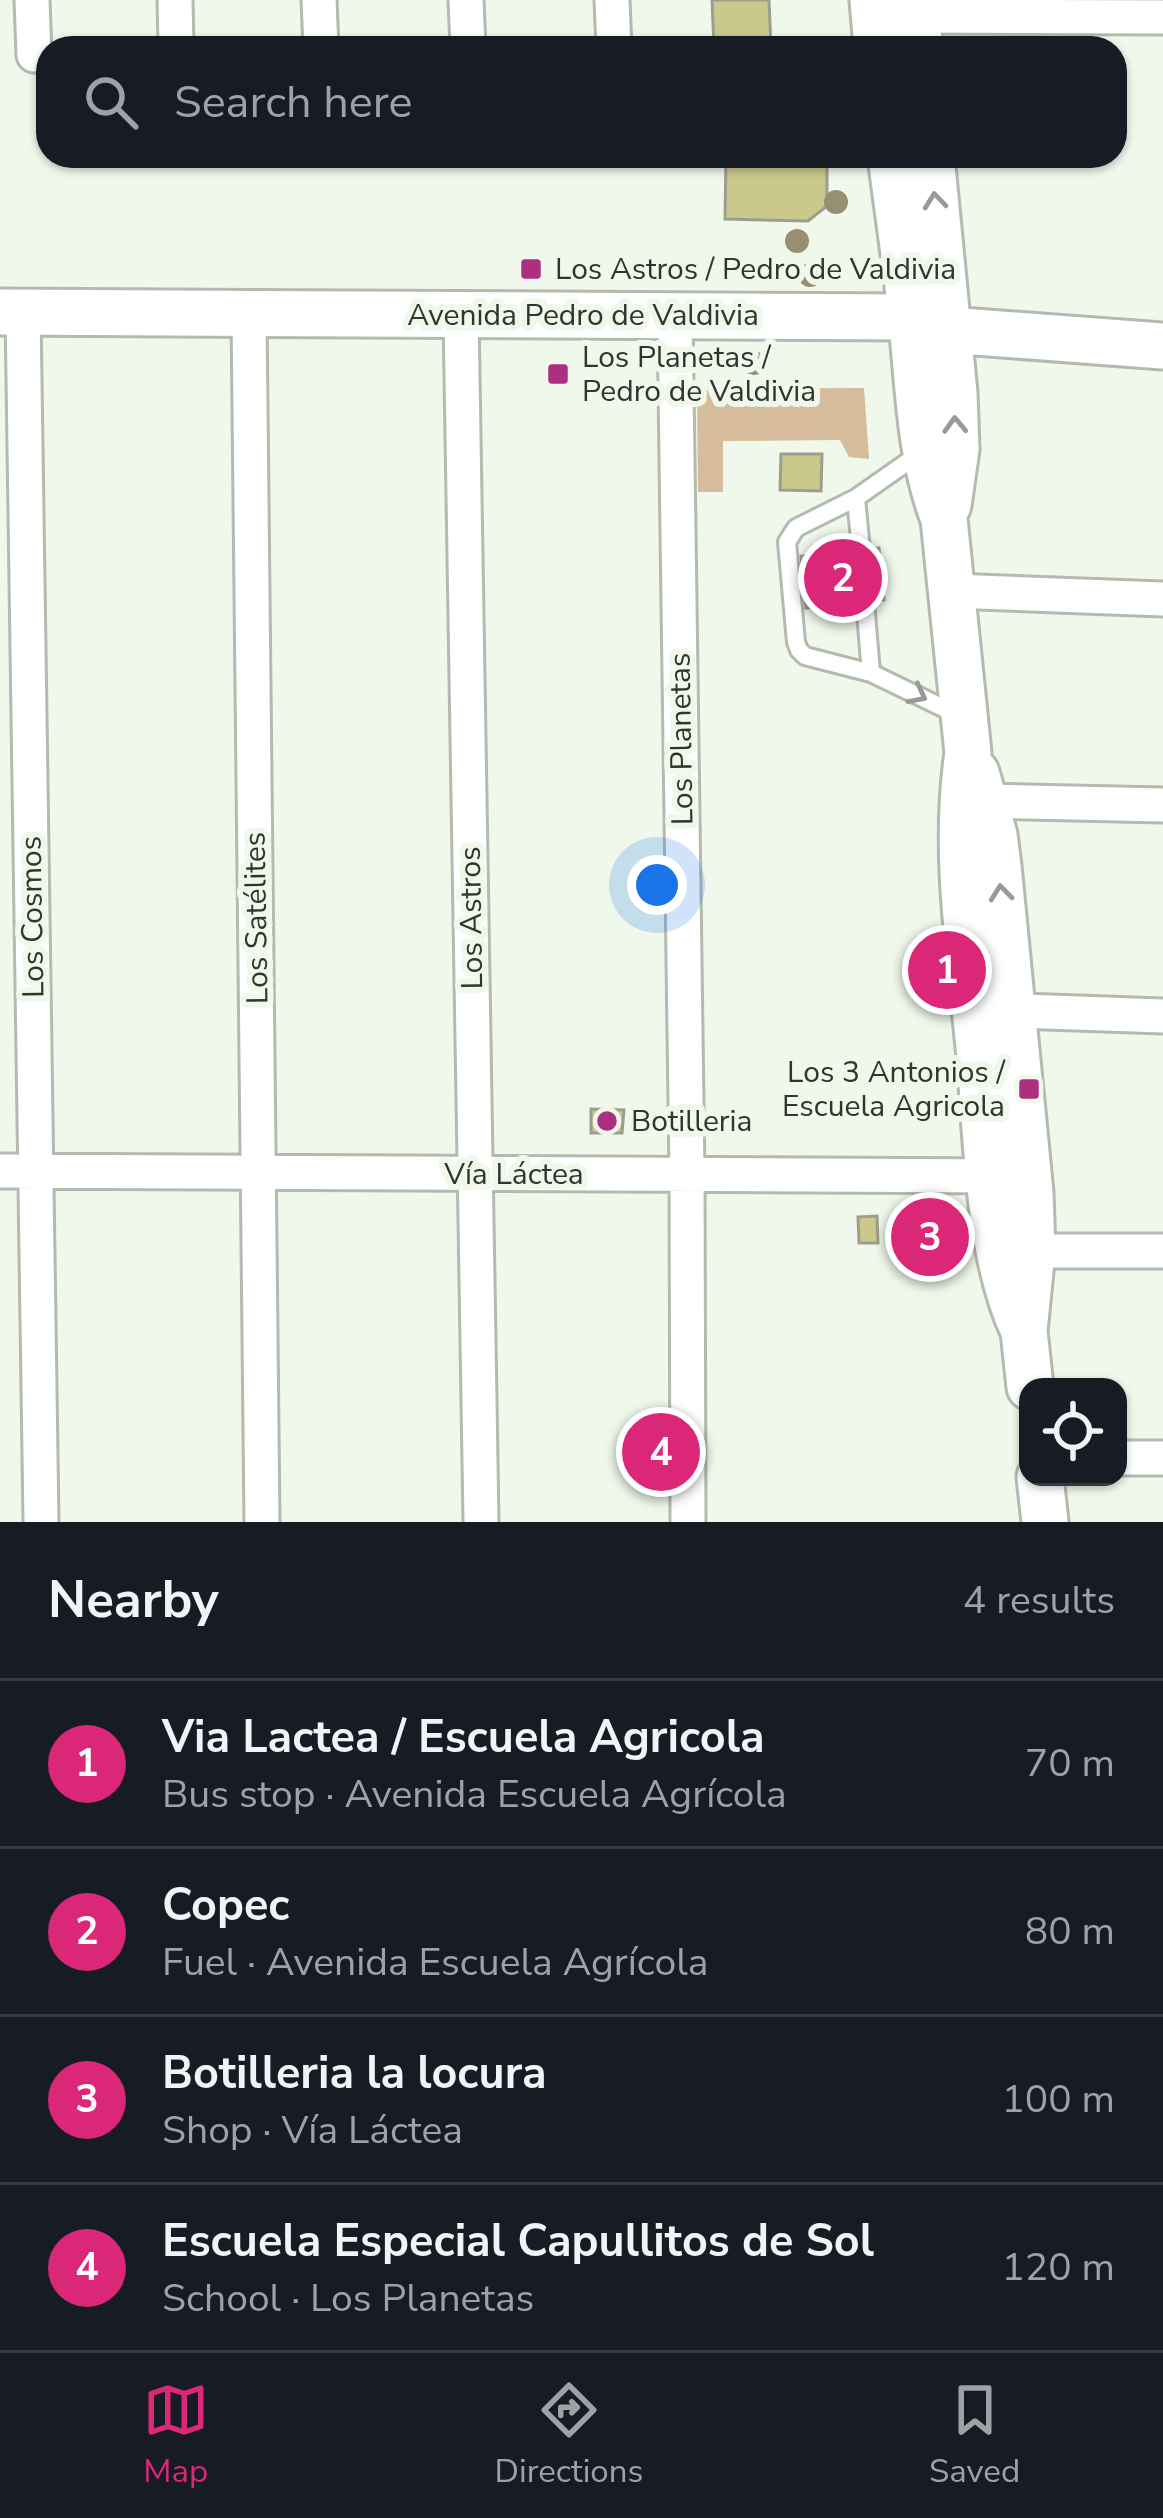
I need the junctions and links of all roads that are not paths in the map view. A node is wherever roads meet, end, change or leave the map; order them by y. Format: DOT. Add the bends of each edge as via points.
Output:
graph roads {
  1 [pos="32,0"];
  2 [pos="175,0"];
  3 [pos="319,0"];
  4 [pos="466,0"];
  5 [pos="612,0"];
  6 [pos="874,0"];
  7 [pos="1163,17"];
  8 [pos="917,21"];
  9 [pos="176,36"];
  10 [pos="320,36"];
  11 [pos="468,36"];
  12 [pos="614,36"];
  13 [pos="876,36"];
  14 [pos="34,55"];
  15 [pos="894,168"];
  16 [pos="931,168"];
  17 [pos="12,312"];
  18 [pos="249,314"];
  19 [pos="461,315"];
  20 [pos="675,316"];
  21 [pos="930,323"];
  22 [pos="1163,346"];
  23 [pos="924,450"];
  24 [pos="856,498"];
  25 [pos="944,519"];
  26 [pos="861,550"];
  27 [pos="951,591"];
  28 [pos="1163,599"];
  29 [pos="866,602"];
  30 [pos="871,673"];
  31 [pos="966,735"];
  32 [pos="986,801"];
  33 [pos="1163,805"];
  34 [pos="994,1010"];
  35 [pos="1163,1016"];
  36 [pos="0,1171"];
  37 [pos="35,1172"];
  38 [pos="259,1173"];
  39 [pos="476,1174"];
  40 [pos="687,1175"];
  41 [pos="1010,1176"];
  42 [pos="1032,1251"];
  43 [pos="1163,1251"];
  44 [pos="1024,1331"];
  45 [pos="1029,1378"];
  46 [pos="1127,1458"];
  47 [pos="1163,1458"];
  48 [pos="1041,1486"];
  49 [pos="41,1522"];
  50 [pos="262,1522"];
  51 [pos="481,1522"];
  52 [pos="688,1522"];
  53 [pos="1045,1522"];
  1 -- 14 [label="street"];
  2 -- 9 [label="street"];
  3 -- 10 [label="street"];
  4 -- 11 [label="street"];
  5 -- 12 [label="street"];
  6 -- 13 [label="main road"];
  7 -- 8 [label="street"];
  15 -- 21 [label="main road"];
  21 -- 16 [label="main road, one-way"];
  17 -- 18 [label="main road, Avenida Pedro de Valdivia"];
  17 -- 37 [label="street, Los Cosmos"];
  18 -- 19 [label="main road, Avenida Pedro de Valdivia"];
  18 -- 38 [label="street, Los Satélites"];
  19 -- 20 [label="main road, Avenida Pedro de Valdivia"];
  19 -- 39 [label="street, Los Astros"];
  20 -- 21 [label="main road, Avenida Pedro de Valdivia"];
  20 -- 40 [label="street, Los Planetas"];
  21 -- 22 [label="main road, Avenida Pedro de Valdivia"];
  21 -- 23 [label="main road"];
  25 -- 21 [label="main road, one-way" via="956,449"];
  23 -- 24 [label="lane"];
  23 -- 25 [label="main road"];
  24 -- 26 [label="lane"];
  24 -- 30 [label="lane" via="796,528 787,542 799,650"];
  25 -- 27 [label="main road"];
  27 -- 28 [label="street"];
  27 -- 31 [label="main road"];
  29 -- 30 [label="lane"];
  30 -- 31 [label="lane, one-way"];
  31 -- 32 [label="main road"];
  31 -- 34 [label="main road" via="961,844"];
  32 -- 33 [label="street"];
  34 -- 32 [label="main road, one-way" via="998,866"];
  34 -- 35 [label="street"];
  34 -- 41 [label="main road"];
  36 -- 37 [label="street, Vía Láctea"];
  37 -- 38 [label="street, Vía Láctea"];
  37 -- 49 [label="street, Los Cosmos"];
  38 -- 39 [label="street, Vía Láctea"];
  38 -- 50 [label="street, Los Satélites"];
  39 -- 40 [label="street, Vía Láctea"];
  39 -- 51 [label="street, Los Astros"];
  40 -- 41 [label="street, Vía Láctea"];
  40 -- 52 [label="street, Los Planetas"];
  41 -- 42 [label="main road"];
  41 -- 44 [label="main road" via="1002,1270"];
  42 -- 43 [label="street"];
  42 -- 44 [label="main road"];
  44 -- 45 [label="main road"];
  46 -- 47 [label="street"];
  48 -- 53 [label="main road"];
}
